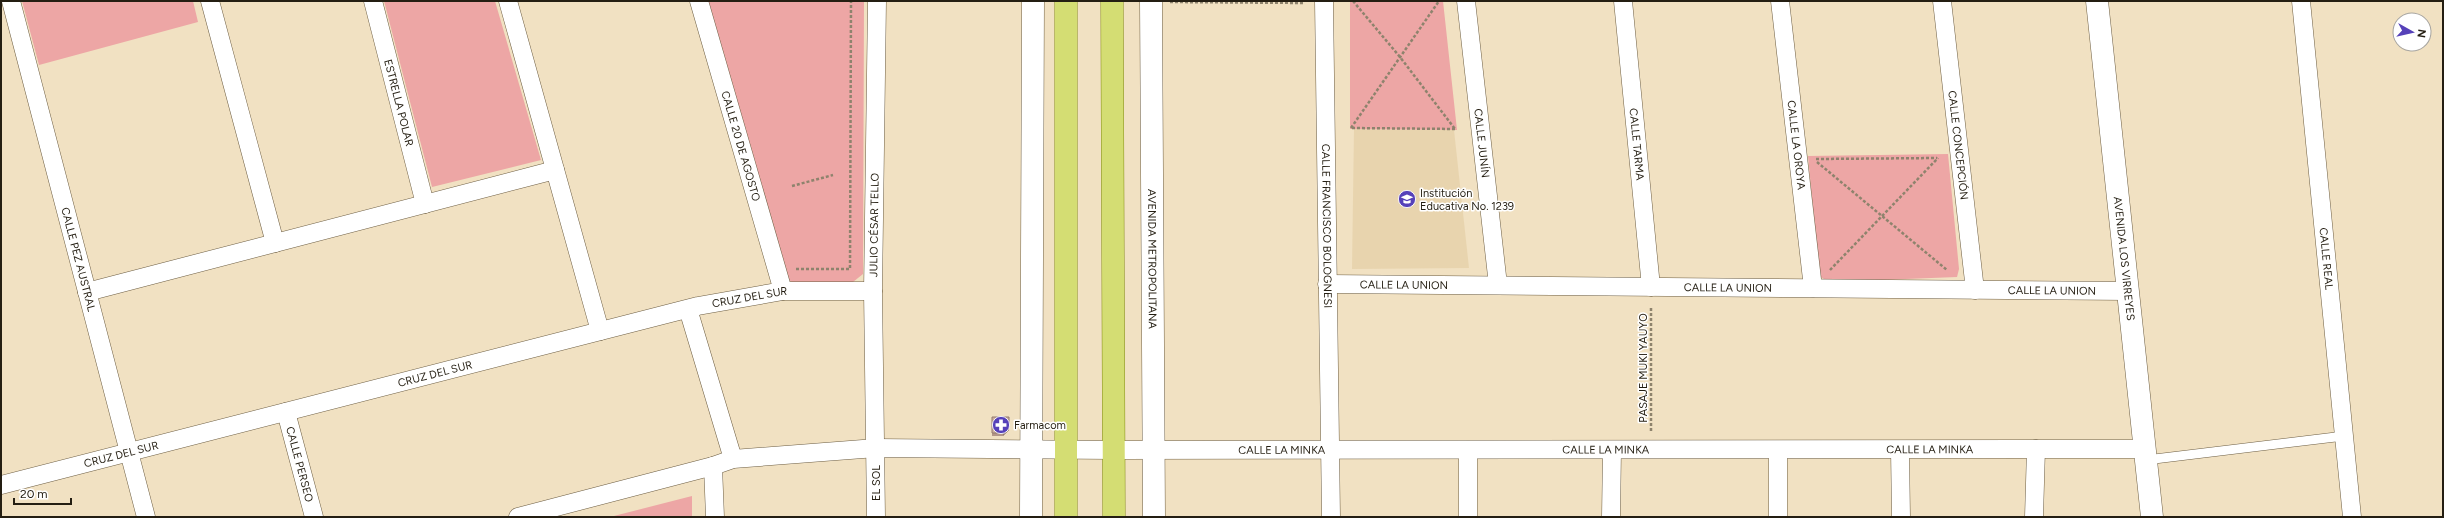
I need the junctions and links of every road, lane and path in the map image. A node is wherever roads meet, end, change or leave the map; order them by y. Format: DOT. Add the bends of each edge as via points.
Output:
graph roads {
  1 [pos="11,1"];
  2 [pos="210,1"];
  3 [pos="373,1"];
  4 [pos="508,1"];
  5 [pos="699,1"];
  6 [pos="851,1"];
  7 [pos="877,1"];
  8 [pos="1033,1"];
  9 [pos="1066,1"];
  10 [pos="1112,1"];
  11 [pos="1152,1"];
  12 [pos="1353,1"];
  13 [pos="1439,1"];
  14 [pos="1466,1"];
  15 [pos="1623,1"];
  16 [pos="1780,1"];
  17 [pos="1942,1"];
  18 [pos="2098,1"];
  19 [pos="2301,1"];
  20 [pos="1324,2"];
  21 [pos="1400,57"];
  22 [pos="555,170"];
  23 [pos="833,175"];
  24 [pos="792,186"];
  25 [pos="425,204"];
  26 [pos="1882,216"];
  27 [pos="275,243"];
  28 [pos="794,269"];
  29 [pos="1827,273"];
  30 [pos="1950,273"];
  31 [pos="1327,284"];
  32 [pos="1498,285"];
  33 [pos="1651,287"];
  34 [pos="1813,288"];
  35 [pos="1974,290"];
  36 [pos="782,291"];
  37 [pos="873,291"];
  38 [pos="2129,291"];
  39 [pos="87,292"];
  40 [pos="688,309"];
  41 [pos="600,331"];
  42 [pos="286,412"];
  43 [pos="2344,436"];
  44 [pos="876,448"];
  45 [pos="2036,449"];
  46 [pos="1031,450"];
  47 [pos="1066,450"];
  48 [pos="1114,450"];
  49 [pos="1153,450"];
  50 [pos="1331,450"];
  51 [pos="1468,450"];
  52 [pos="1612,450"];
  53 [pos="1651,450"];
  54 [pos="1778,450"];
  55 [pos="1900,450"];
  56 [pos="129,452"];
  57 [pos="2145,454"];
  58 [pos="733,459"];
  59 [pos="713,466"];
  60 [pos="1,485"];
  61 [pos="146,517"];
  62 [pos="314,517"];
  63 [pos="518,517"];
  64 [pos="715,517"];
  65 [pos="876,517"];
  66 [pos="1031,517"];
  67 [pos="1066,517"];
  68 [pos="1114,517"];
  69 [pos="1154,517"];
  70 [pos="1330,517"];
  71 [pos="1468,517"];
  72 [pos="1611,517"];
  73 [pos="1778,517"];
  74 [pos="1901,517"];
  75 [pos="2034,517"];
  76 [pos="2152,517"];
  77 [pos="2352,517"];
  1 -- 39 [label="street, CALLE PEZ AUSTRAL"];
  2 -- 27 [label="street"];
  3 -- 25 [label="street, ESTRELLA POLAR"];
  4 -- 22 [label="street"];
  5 -- 36 [label="street, CALLE 20 DE AGOSTO"];
  6 -- 28 [label="path" via="850,269"];
  7 -- 37 [label="street, JULIO CÉSAR TELLO"];
  8 -- 46 [label="street"];
  9 -- 47 [label="main road"];
  10 -- 48 [label="main road"];
  11 -- 20 [label="path"];
  11 -- 49 [label="street, AVENIDA METROPOLITANA"];
  12 -- 21 [label="path"];
  13 -- 21 [label="path"];
  14 -- 32 [label="street, CALLE JUNÍN"];
  15 -- 33 [label="street, CALLE TARMA"];
  16 -- 34 [label="street, CALLE LA OROYA"];
  17 -- 35 [label="street, CALLE CONCEPCIÓN"];
  18 -- 38 [label="street, AVENIDA LOS VIRREYES"];
  19 -- 43 [label="street, CALLE REAL"];
  20 -- 31 [label="street, CALLE FRANCISCO BOLOGNESI"];
  21 -- 21 [label="path" via="1351,128 1455,129 1410,69"];
  22 -- 25 [label="street"];
  22 -- 41 [label="street"];
  23 -- 24 [label="path"];
  25 -- 27 [label="street"];
  26 -- 26 [label="path" via="1854,192 1814,159 1938,158"];
  26 -- 29 [label="path"];
  26 -- 30 [label="path"];
  27 -- 39 [label="street"];
  31 -- 32 [label="street, CALLE LA UNION"];
  31 -- 50 [label="street, CALLE FRANCISCO BOLOGNESI"];
  32 -- 33 [label="street, CALLE LA UNION"];
  33 -- 34 [label="street, CALLE LA UNION"];
  33 -- 53 [label="path, PASAJE MUKI YAUYO"];
  34 -- 35 [label="street, CALLE LA UNION"];
  35 -- 38 [label="street, CALLE LA UNION"];
  36 -- 37 [label="street, CRUZ DEL SUR"];
  36 -- 40 [label="street, CRUZ DEL SUR"];
  37 -- 44 [label="street, JULIO CÉSAR TELLO"];
  38 -- 57 [label="street, AVENIDA LOS VIRREYES"];
  39 -- 56 [label="street, CALLE PEZ AUSTRAL"];
  40 -- 41 [label="street, CRUZ DEL SUR"];
  40 -- 58 [label="street"];
  41 -- 42 [label="street, CRUZ DEL SUR"];
  42 -- 56 [label="street, CRUZ DEL SUR"];
  42 -- 62 [label="street, CALLE PERSEO"];
  43 -- 57 [label="lane"];
  43 -- 77 [label="street, CALLE REAL"];
  44 -- 46 [label="street, CALLE LA MINKA"];
  44 -- 58 [label="street, CALLE LA MINKA"];
  44 -- 65 [label="street, EL SOL"];
  45 -- 55 [label="street, CALLE LA MINKA"];
  45 -- 57 [label="street, CALLE LA MINKA"];
  45 -- 75 [label="street"];
  46 -- 47 [label="street, CALLE LA MINKA"];
  46 -- 66 [label="street"];
  47 -- 48 [label="street, CALLE LA MINKA"];
  47 -- 67 [label="main road"];
  48 -- 49 [label="street, CALLE LA MINKA"];
  48 -- 68 [label="main road"];
  49 -- 50 [label="street, CALLE LA MINKA"];
  49 -- 69 [label="street, AVENIDA METROPOLITANA"];
  50 -- 51 [label="street, CALLE LA MINKA"];
  50 -- 70 [label="street, CALLE FRANCISCO BOLOGNESI"];
  51 -- 52 [label="street, CALLE LA MINKA"];
  51 -- 71 [label="street"];
  52 -- 53 [label="street, CALLE LA MINKA"];
  52 -- 72 [label="street"];
  53 -- 54 [label="street, CALLE LA MINKA"];
  54 -- 55 [label="street, CALLE LA MINKA"];
  54 -- 73 [label="street"];
  55 -- 74 [label="street"];
  56 -- 60 [label="street, CRUZ DEL SUR"];
  56 -- 61 [label="street, CALLE PEZ AUSTRAL"];
  57 -- 76 [label="street, AVENIDA LOS VIRREYES"];
  58 -- 59 [label="street, CALLE LA MINKA"];
  59 -- 63 [label="street, CALLE LA MINKA"];
  59 -- 64 [label="street"];
}
